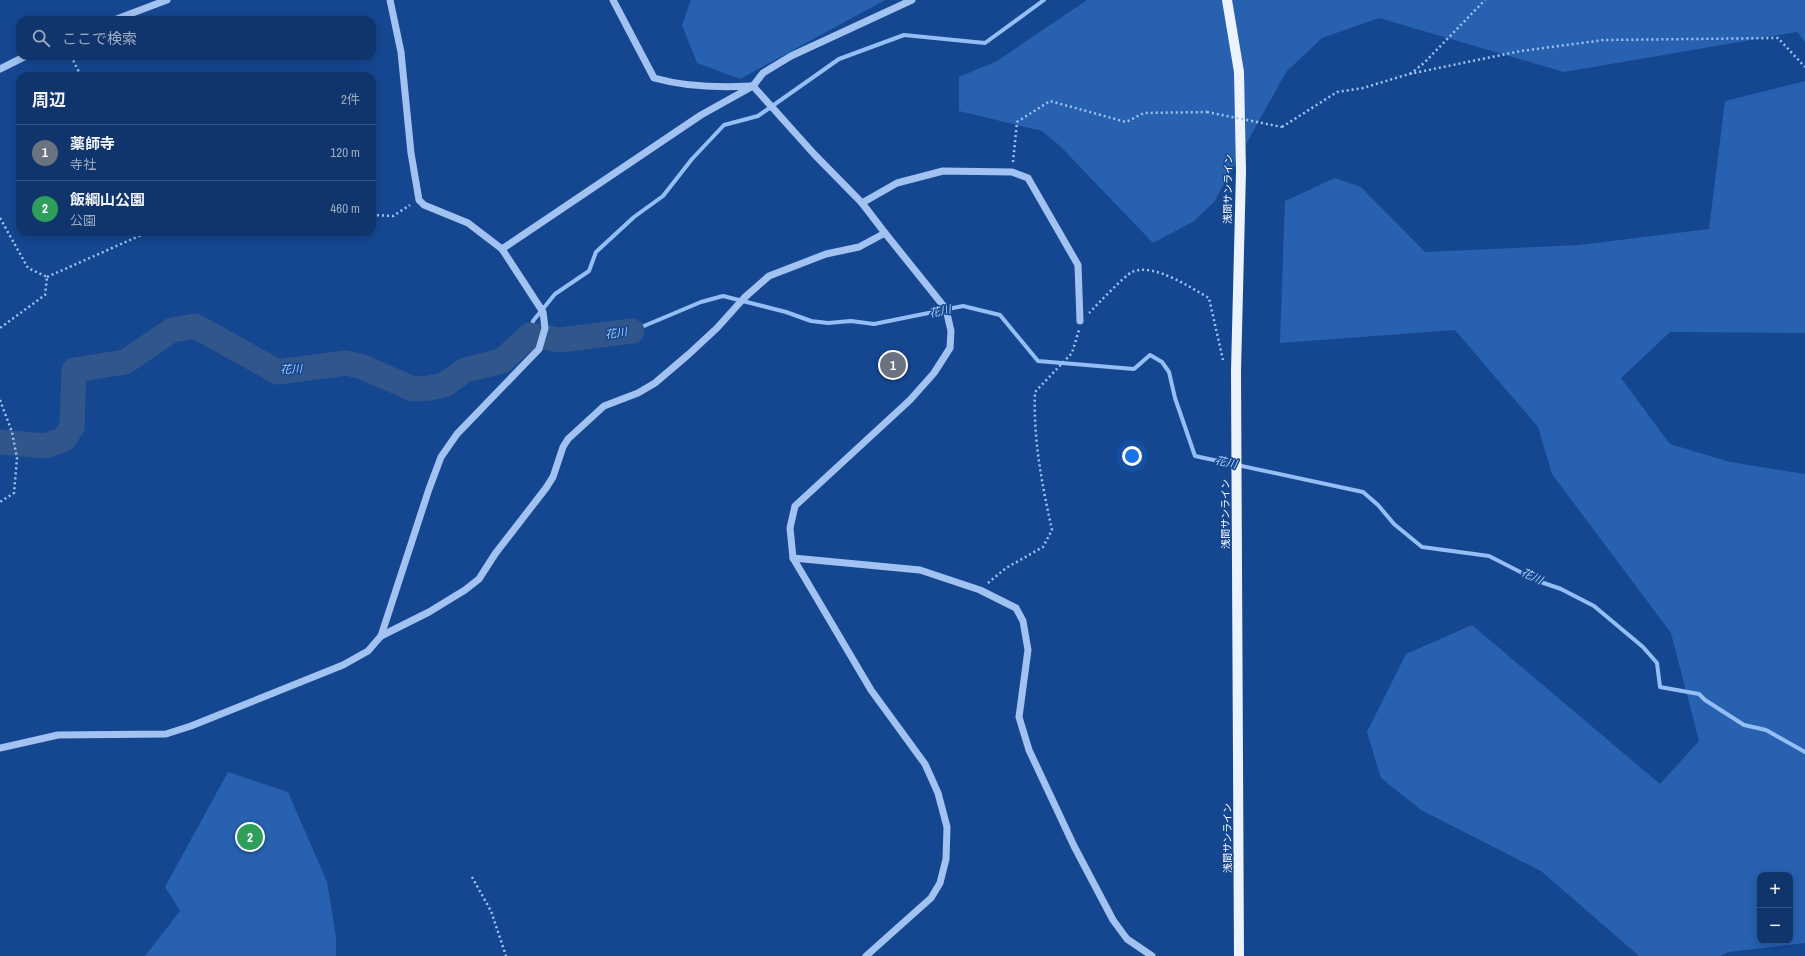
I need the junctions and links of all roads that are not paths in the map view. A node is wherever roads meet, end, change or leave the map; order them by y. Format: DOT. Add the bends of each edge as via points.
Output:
graph roads {
  1 [pos="167,0"];
  2 [pos="390,0"];
  3 [pos="613,0"];
  4 [pos="912,0"];
  5 [pos="1226,0"];
  6 [pos="125,16"];
  7 [pos="19,60"];
  8 [pos="0,70"];
  9 [pos="753,86"];
  10 [pos="862,203"];
  11 [pos="885,233"];
  12 [pos="502,249"];
  13 [pos="1080,321"];
  14 [pos="793,558"];
  15 [pos="381,636"];
  16 [pos="0,748"];
  17 [pos="866,956"];
  18 [pos="1152,956"];
  19 [pos="1239,956"];
  1 -- 6 [label="street"];
  2 -- 12 [label="street" via="401,52 411,153 419,200 424,205 468,223"];
  3 -- 9 [label="street" via="654,78 677,84 720,88"];
  4 -- 9 [label="street" via="791,56 763,73"];
  5 -- 19 [label="main road, 浅間サンライン" via="1239,80 1241,171 1236,371"];
  7 -- 8 [label="street"];
  9 -- 10 [label="street"];
  9 -- 12 [label="street" via="701,115"];
  10 -- 11 [label="street"];
  10 -- 13 [label="street" via="897,183 943,171 1012,172 1028,178 1078,265"];
  11 -- 14 [label="street" via="946,309 951,331 950,348 934,373 910,400 795,506 790,528"];
  11 -- 15 [label="street" via="859,247 826,254 769,276 744,298 717,328 655,383 604,406 568,439 546,488 479,579 429,612"];
  12 -- 15 [label="street" via="543,312 545,328 542,341 533,356 457,434 442,457"];
  14 -- 17 [label="street" via="871,690 925,764 938,793 947,827 946,859 940,883 931,898"];
  14 -- 18 [label="street" via="920,570 980,590 1016,608 1023,621 1028,650 1019,716 1029,750 1074,846 1113,920 1127,939"];
  15 -- 16 [label="street" via="368,652 342,665 166,734 58,734"];
}
